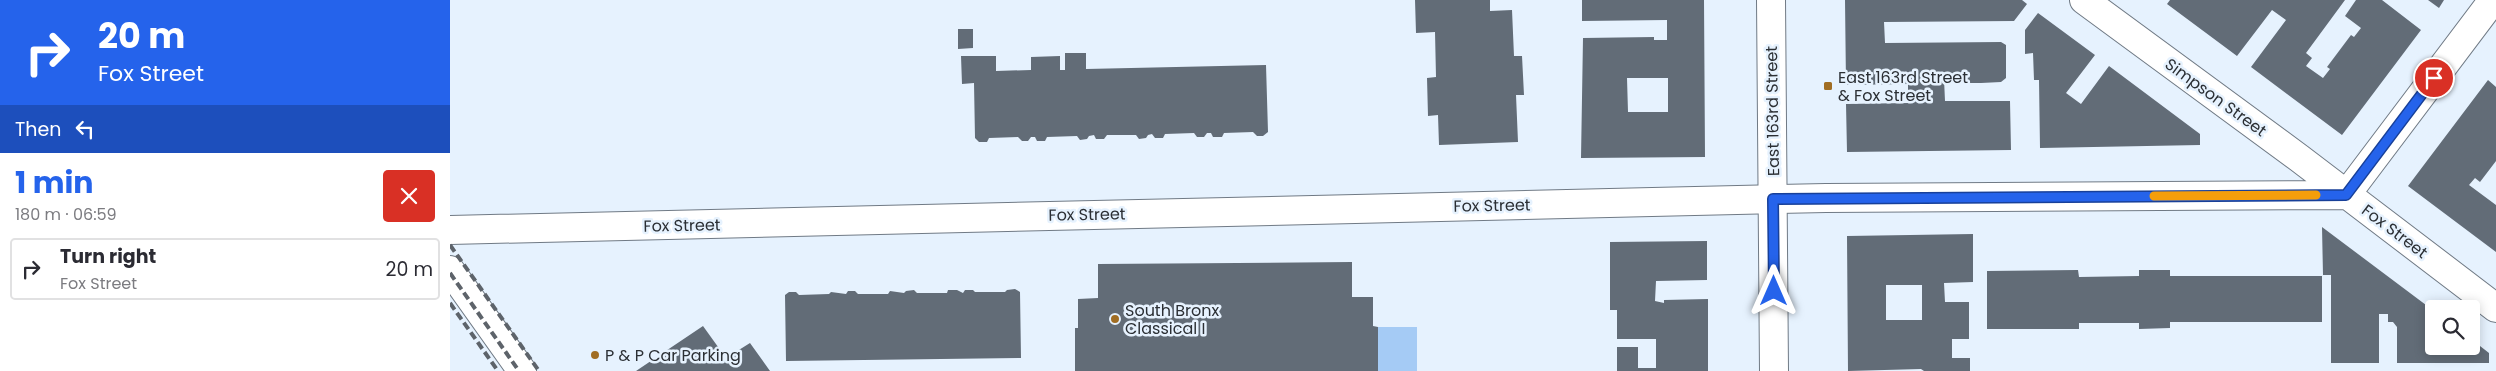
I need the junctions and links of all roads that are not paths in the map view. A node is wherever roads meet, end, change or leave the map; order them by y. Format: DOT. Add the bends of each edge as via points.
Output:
graph roads {
  1 [pos="1771,0"];
  2 [pos="2084,0"];
  3 [pos="2493,0"];
  4 [pos="2346,195"];
  5 [pos="1773,199"];
  6 [pos="450,230"];
  7 [pos="450,270"];
  8 [pos="2496,308"];
  9 [pos="522,371"];
  10 [pos="1774,371"];
  1 -- 5 [label="street, East 163rd Street"];
  2 -- 4 [label="street, Simpson Street"];
  3 -- 4 [label="street"];
  4 -- 5 [label="street, Fox Street"];
  4 -- 8 [label="street, Fox Street"];
  5 -- 6 [label="street, Fox Street"];
  5 -- 10 [label="street, East 163rd Street"];
  7 -- 9 [label="street"];
}
